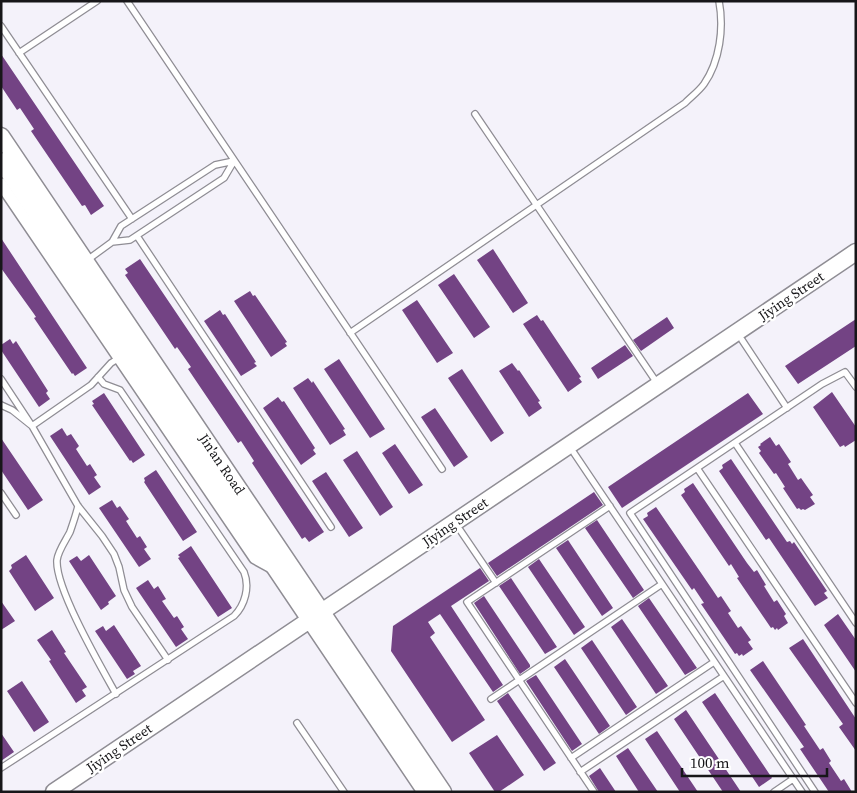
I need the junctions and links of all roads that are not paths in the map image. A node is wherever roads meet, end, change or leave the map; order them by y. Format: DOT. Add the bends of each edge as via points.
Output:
graph roads {
  1 [pos="97,1"];
  2 [pos="126,1"];
  3 [pos="719,1"];
  4 [pos="1,26"];
  5 [pos="19,53"];
  6 [pos="475,114"];
  7 [pos="1,136"];
  8 [pos="1,160"];
  9 [pos="234,161"];
  10 [pos="1,184"];
  11 [pos="537,205"];
  12 [pos="132,220"];
  13 [pos="137,236"];
  14 [pos="112,242"];
  15 [pos="856,252"];
  16 [pos="86,260"];
  17 [pos="856,264"];
  18 [pos="350,333"];
  19 [pos="742,340"];
  20 [pos="119,358"];
  21 [pos="98,377"];
  22 [pos="1,380"];
  23 [pos="658,385"];
  24 [pos="856,387"];
  25 [pos="1,405"];
  26 [pos="787,408"];
  27 [pos="32,426"];
  28 [pos="735,443"];
  29 [pos="574,453"];
  30 [pos="697,468"];
  31 [pos="442,469"];
  32 [pos="1,493"];
  33 [pos="78,506"];
  34 [pos="610,506"];
  35 [pos="16,516"];
  36 [pos="332,528"];
  37 [pos="460,530"];
  38 [pos="278,570"];
  39 [pos="496,583"];
  40 [pos="662,584"];
  41 [pos="319,619"];
  42 [pos="856,624"];
  43 [pos="168,660"];
  44 [pos="714,662"];
  45 [pos="724,676"];
  46 [pos="519,680"];
  47 [pos="116,694"];
  48 [pos="491,699"];
  49 [pos="856,703"];
  50 [pos="297,723"];
  51 [pos="571,758"];
  52 [pos="1,768"];
  53 [pos="580,772"];
  54 [pos="793,779"];
  55 [pos="54,792"];
  56 [pos="71,792"];
  57 [pos="344,792"];
  58 [pos="426,792"];
  59 [pos="443,792"];
  60 [pos="594,792"];
  61 [pos="774,792"];
  62 [pos="802,792"];
  63 [pos="816,792"];
  1 -- 5 [label="lane"];
  2 -- 9 [label="lane"];
  3 -- 11 [label="lane" via="717,55 712,72 703,85 685,103"];
  4 -- 5 [label="lane"];
  5 -- 12 [label="lane"];
  6 -- 11 [label="lane"];
  7 -- 16 [label="main road, Jin'an Road"];
  8 -- 38 [label="main road, Jin'an Road"];
  9 -- 12 [label="lane" via="215,165"];
  9 -- 13 [label="lane" via="224,178"];
  9 -- 18 [label="lane"];
  10 -- 20 [label="street"];
  11 -- 18 [label="lane"];
  11 -- 23 [label="lane"];
  12 -- 14 [label="lane" via="121,226"];
  13 -- 14 [label="lane"];
  13 -- 36 [label="lane"];
  14 -- 16 [label="lane"];
  15 -- 23 [label="main road, Jiying Street"];
  16 -- 41 [label="main road, Jin'an Road"];
  17 -- 19 [label="main road, Jiying Street"];
  18 -- 31 [label="lane"];
  19 -- 26 [label="lane"];
  19 -- 29 [label="main road, Jiying Street"];
  20 -- 21 [label="lane"];
  20 -- 38 [label="street" via="256,558"];
  21 -- 27 [label="lane"];
  21 -- 43 [label="lane" via="104,384 120,390 248,581 243,605 234,616"];
  22 -- 27 [label="lane"];
  23 -- 41 [label="main road, Jiying Street"];
  24 -- 26 [label="lane" via="845,372"];
  25 -- 27 [label="lane"];
  26 -- 28 [label="lane"];
  27 -- 33 [label="lane"];
  28 -- 30 [label="lane"];
  28 -- 42 [label="lane"];
  29 -- 34 [label="lane"];
  29 -- 37 [label="main road, Jiying Street"];
  30 -- 49 [label="lane"];
  30 -- 63 [label="lane" via="630,513"];
  32 -- 35 [label="lane"];
  33 -- 43 [label="lane" via="114,554 132,606"];
  33 -- 47 [label="lane" via="57,559 58,570 80,626"];
  34 -- 39 [label="lane"];
  34 -- 40 [label="lane"];
  37 -- 39 [label="lane"];
  37 -- 41 [label="main road, Jiying Street"];
  38 -- 41 [label="main road, Jin'an Road"];
  39 -- 46 [label="lane" via="467,602"];
  40 -- 44 [label="lane"];
  40 -- 46 [label="lane"];
  41 -- 55 [label="main road, Jiying Street"];
  41 -- 56 [label="main road, Jiying Street"];
  41 -- 58 [label="main road, Jin'an Road"];
  41 -- 59 [label="main road, Jin'an Road"];
  43 -- 47 [label="lane"];
  44 -- 45 [label="lane"];
  44 -- 51 [label="lane"];
  45 -- 53 [label="lane"];
  45 -- 54 [label="lane"];
  46 -- 48 [label="lane"];
  46 -- 51 [label="lane"];
  47 -- 52 [label="lane"];
  50 -- 57 [label="lane"];
  51 -- 53 [label="lane"];
  53 -- 60 [label="lane"];
  54 -- 61 [label="lane"];
  54 -- 62 [label="lane"];
}
